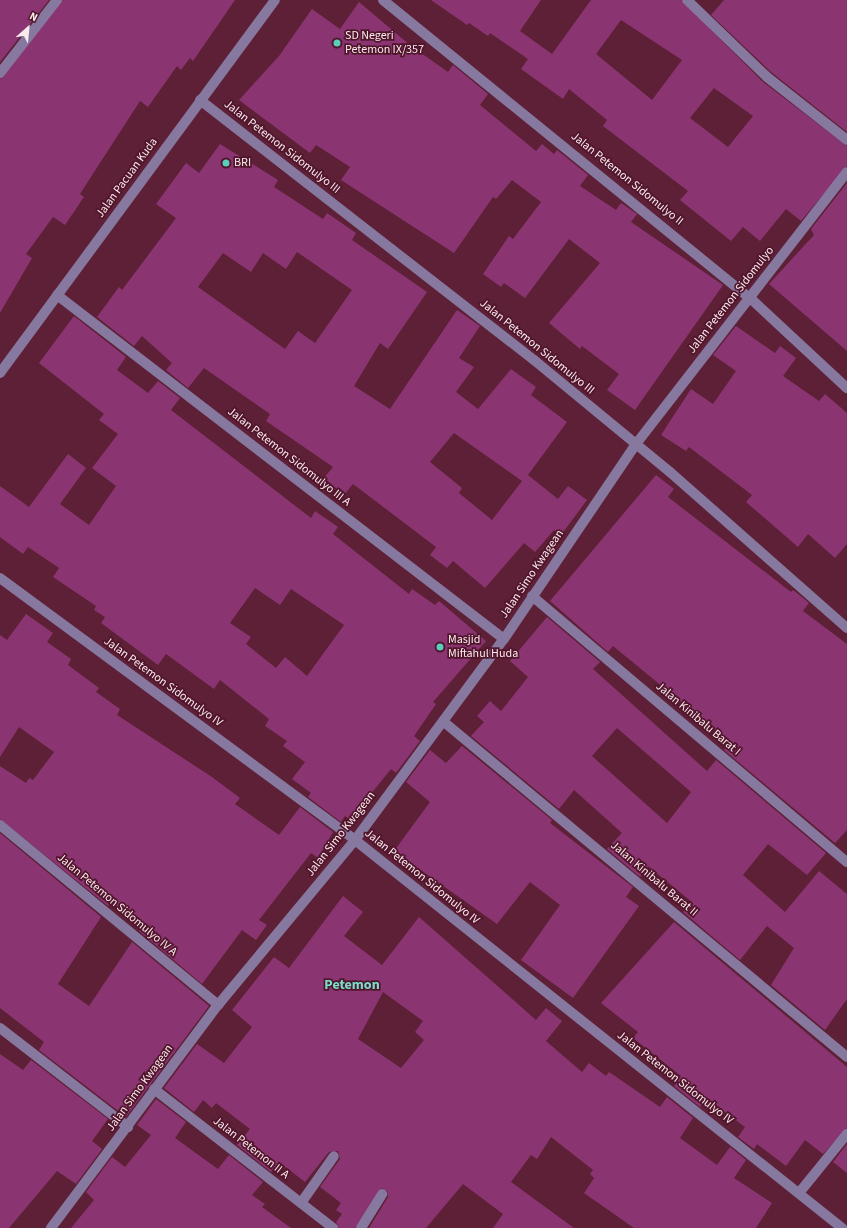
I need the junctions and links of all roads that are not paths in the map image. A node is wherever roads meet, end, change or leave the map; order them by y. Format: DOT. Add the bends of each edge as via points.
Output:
graph roads {
  1 [pos="56,0"];
  2 [pos="275,0"];
  3 [pos="383,0"];
  4 [pos="687,0"];
  5 [pos="0,73"];
  6 [pos="200,100"];
  7 [pos="847,140"];
  8 [pos="847,172"];
  9 [pos="57,295"];
  10 [pos="750,297"];
  11 [pos="0,373"];
  12 [pos="847,388"];
  13 [pos="636,444"];
  14 [pos="0,578"];
  15 [pos="532,596"];
  16 [pos="847,628"];
  17 [pos="504,639"];
  18 [pos="444,722"];
  19 [pos="0,825"];
  20 [pos="355,840"];
  21 [pos="847,862"];
  22 [pos="218,1005"];
  23 [pos="0,1028"];
  24 [pos="847,1057"];
  25 [pos="154,1088"];
  26 [pos="128,1127"];
  27 [pos="847,1134"];
  28 [pos="334,1156"];
  29 [pos="799,1193"];
  30 [pos="382,1194"];
  31 [pos="301,1203"];
  32 [pos="51,1228"];
  33 [pos="333,1228"];
  34 [pos="362,1228"];
  35 [pos="842,1228"];
  1 -- 5 [label="street"];
  2 -- 6 [label="street, Jalan Pacuan Kuda"];
  3 -- 10 [label="street, Jalan Petemon Sidomulyo II"];
  4 -- 7 [label="street" via="767,77"];
  6 -- 9 [label="street, Jalan Pacuan Kuda"];
  6 -- 13 [label="street, Jalan Petemon Sidomulyo III" via="434,281"];
  8 -- 10 [label="street, Jalan Petemon Sidomulyo"];
  9 -- 11 [label="street, Jalan Pacuan Kuda"];
  9 -- 17 [label="street, Jalan Petemon Sidomulyo III A"];
  10 -- 12 [label="street, Jalan Petemon Sidomulyo II"];
  10 -- 13 [label="street, Jalan Petemon Sidomulyo"];
  13 -- 15 [label="street, Jalan Simo Kwagean"];
  13 -- 16 [label="street, Jalan Petemon Sidomulyo III"];
  14 -- 20 [label="street, Jalan Petemon Sidomulyo IV"];
  15 -- 17 [label="street, Jalan Simo Kwagean"];
  15 -- 21 [label="street, Jalan Kinibalu Barat I"];
  17 -- 18 [label="street, Jalan Simo Kwagean"];
  18 -- 20 [label="street, Jalan Simo Kwagean"];
  18 -- 24 [label="street, Jalan Kinibalu Barat II"];
  19 -- 22 [label="street, Jalan Petemon Sidomulyo IV A"];
  20 -- 22 [label="street, Jalan Simo Kwagean"];
  20 -- 29 [label="street, Jalan Petemon Sidomulyo IV"];
  22 -- 25 [label="street, Jalan Simo Kwagean"];
  23 -- 26 [label="street"];
  25 -- 26 [label="street, Jalan Simo Kwagean"];
  25 -- 31 [label="street, Jalan Petemon II A"];
  26 -- 32 [label="street, Jalan Simo Kwagean"];
  27 -- 29 [label="street"];
  28 -- 31 [label="street"];
  29 -- 35 [label="street, Jalan Petemon Sidomulyo IV"];
  30 -- 34 [label="street"];
  31 -- 33 [label="street, Jalan Petemon II A"];
}
